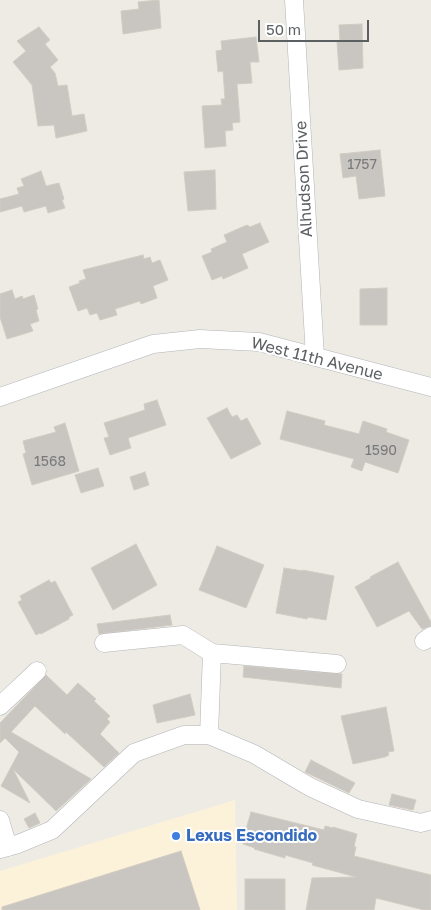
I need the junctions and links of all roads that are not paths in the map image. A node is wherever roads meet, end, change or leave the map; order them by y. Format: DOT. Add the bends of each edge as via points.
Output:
graph roads {
  1 [pos="294,0"];
  2 [pos="315,357"];
  3 [pos="431,387"];
  4 [pos="0,397"];
  5 [pos="104,644"];
  6 [pos="212,653"];
  7 [pos="338,664"];
  8 [pos="37,671"];
  9 [pos="0,706"];
  10 [pos="209,735"];
  11 [pos="0,820"];
  12 [pos="431,820"];
  13 [pos="4,848"];
  1 -- 2 [label="street, Alhudson Drive"];
  2 -- 3 [label="street, West 11th Avenue"];
  2 -- 4 [label="street, West 11th Avenue" via="259,342 200,339 153,344"];
  5 -- 6 [label="street" via="183,635"];
  6 -- 7 [label="street"];
  6 -- 10 [label="street"];
  8 -- 9 [label="street"];
  10 -- 12 [label="street" via="254,754 310,787 358,809 421,822"];
  10 -- 13 [label="street" via="184,735 134,753 52,830"];
  11 -- 13 [label="street"];
}
